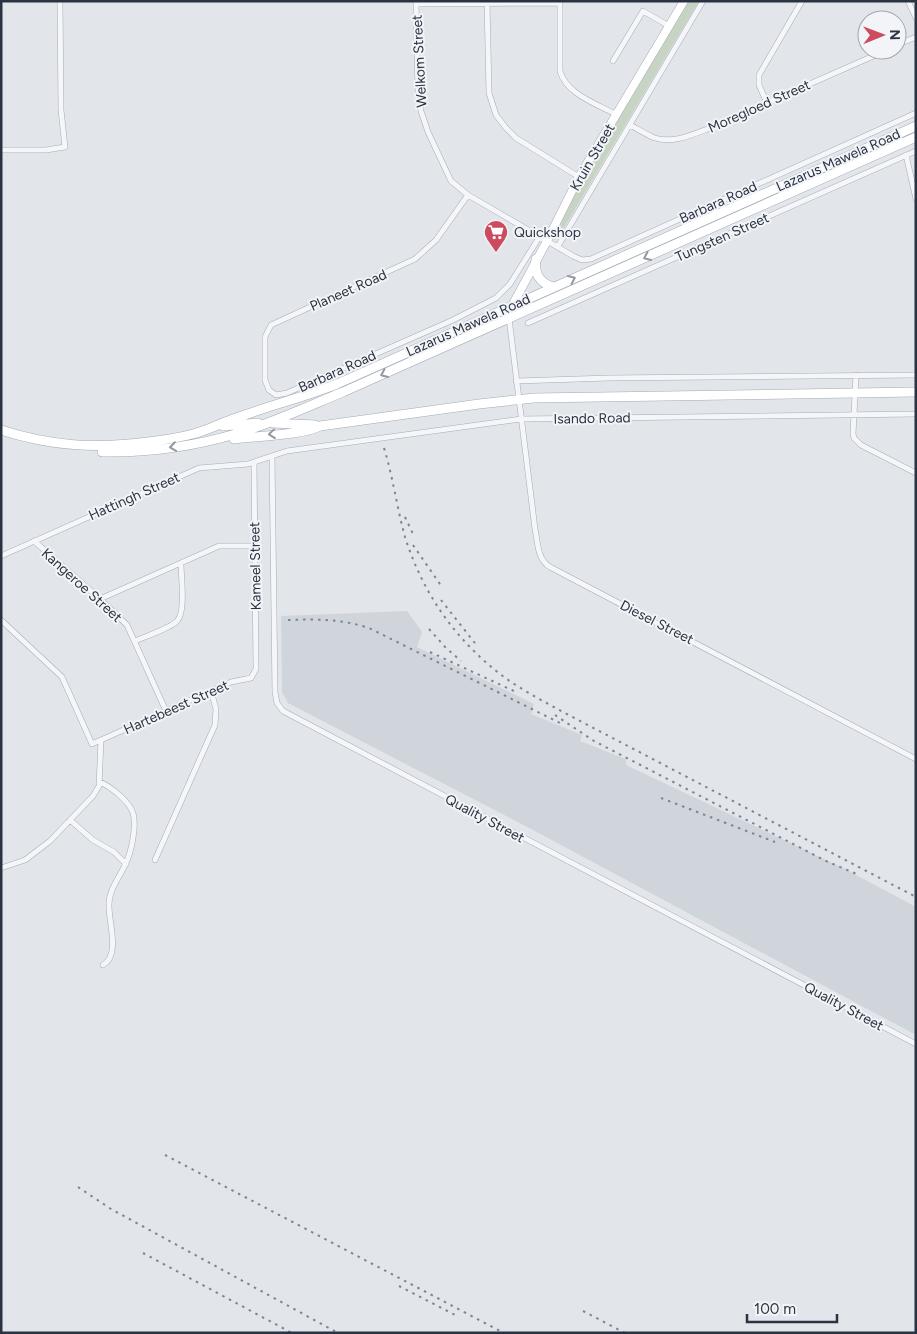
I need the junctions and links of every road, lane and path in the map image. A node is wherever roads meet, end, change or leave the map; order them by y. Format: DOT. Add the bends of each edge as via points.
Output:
graph roads {
  1 [pos="60,1"];
  2 [pos="684,1"];
  3 [pos="703,1"];
  4 [pos="802,1"];
  5 [pos="908,1"];
  6 [pos="416,2"];
  7 [pos="487,2"];
  8 [pos="560,2"];
  9 [pos="916,18"];
  10 [pos="669,26"];
  11 [pos="613,60"];
  12 [pos="864,60"];
  13 [pos="767,103"];
  14 [pos="916,112"];
  15 [pos="616,115"];
  16 [pos="630,125"];
  17 [pos="916,126"];
  18 [pos="916,137"];
  19 [pos="1,150"];
  20 [pos="916,151"];
  21 [pos="906,155"];
  22 [pos="579,177"];
  23 [pos="468,194"];
  24 [pos="916,199"];
  25 [pos="540,236"];
  26 [pos="547,241"];
  27 [pos="558,246"];
  28 [pos="536,259"];
  29 [pos="553,287"];
  30 [pos="512,306"];
  31 [pos="508,318"];
  32 [pos="528,323"];
  33 [pos="916,374"];
  34 [pos="856,375"];
  35 [pos="516,381"];
  36 [pos="916,392"];
  37 [pos="272,393"];
  38 [pos="855,393"];
  39 [pos="519,400"];
  40 [pos="916,414"];
  41 [pos="854,415"];
  42 [pos="522,419"];
  43 [pos="271,422"];
  44 [pos="218,426"];
  45 [pos="320,426"];
  46 [pos="1,430"];
  47 [pos="1,435"];
  48 [pos="206,442"];
  49 [pos="272,456"];
  50 [pos="254,463"];
  51 [pos="916,473"];
  52 [pos="34,541"];
  53 [pos="254,546"];
  54 [pos="1,556"];
  55 [pos="181,564"];
  56 [pos="100,599"];
  57 [pos="1,620"];
  58 [pos="135,641"];
  59 [pos="256,669"];
  60 [pos="211,691"];
  61 [pos="166,711"];
  62 [pos="101,740"];
  63 [pos="916,759"];
  64 [pos="100,782"];
  65 [pos="70,820"];
  66 [pos="155,860"];
  67 [pos="126,864"];
  68 [pos="1,868"];
  69 [pos="103,965"];
  70 [pos="916,1044"];
  1 -- 19 [label="street" via="61,110 66,148"];
  2 -- 10 [label="main road, Kruin Street"];
  3 -- 16 [label="street, Kruin Street"];
  4 -- 13 [label="street" via="758,75"];
  5 -- 9 [label="street"];
  6 -- 7 [label="street"];
  6 -- 23 [label="street, Welkom Street" via="421,111 446,175"];
  7 -- 8 [label="street"];
  7 -- 22 [label="street" via="489,93 496,115 516,138"];
  8 -- 15 [label="street" via="562,79 576,92"];
  10 -- 11 [label="street" via="643,11"];
  10 -- 15 [label="main road, Kruin Street"];
  12 -- 13 [label="street, Moregloed Street"];
  13 -- 16 [label="street, Moregloed Street" via="710,128 675,139 655,138"];
  14 -- 27 [label="street, Barbara Road" via="591,259 578,258"];
  15 -- 22 [label="main road, Kruin Street"];
  16 -- 27 [label="street, Kruin Street"];
  29 -- 17 [label="main road, Lazarus Mawela Road, one-way"];
  18 -- 31 [label="main road, Lazarus Mawela Road, one-way"];
  20 -- 21 [label="street, Tungsten Street"];
  21 -- 24 [label="street"];
  21 -- 32 [label="street, Tungsten Street"];
  22 -- 26 [label="main road, Kruin Street"];
  23 -- 25 [label="street, Welkom Street"];
  23 -- 37 [label="street, Planeet Road" via="436,240 415,259 271,325 264,342 265,380"];
  25 -- 26 [label="street, Welkom Street"];
  25 -- 37 [label="street, Barbara Road" via="510,284 496,298 286,394"];
  26 -- 27 [label="street, Barbara Road"];
  26 -- 28 [label="main road, Kruin Street"];
  28 -- 29 [label="main road" via="537,277"];
  28 -- 30 [label="main road, Kruin Street"];
  29 -- 30 [label="main road, Lazarus Mawela Road"];
  30 -- 31 [label="main road, Kruin Street"];
  30 -- 44 [label="main road, Lazarus Mawela Road" via="337,384"];
  31 -- 35 [label="street"];
  31 -- 43 [label="main road, Lazarus Mawela Road, one-way"];
  33 -- 34 [label="street"];
  34 -- 35 [label="street"];
  34 -- 38 [label="street"];
  35 -- 39 [label="street"];
  36 -- 38 [label="main road, Isando Road"];
  38 -- 39 [label="main road, Isando Road" via="588,396"];
  38 -- 41 [label="street"];
  39 -- 42 [label="street, Diesel Street"];
  39 -- 45 [label="main road, Isando Road"];
  40 -- 41 [label="street, Isando Road"];
  41 -- 42 [label="street, Isando Road"];
  41 -- 51 [label="street" via="853,434 858,442"];
  42 -- 49 [label="street, Isando Road" via="287,450"];
  42 -- 63 [label="street, Diesel Street" via="538,549 547,565"];
  43 -- 44 [label="main road"];
  43 -- 45 [label="main road, Isando Road"];
  43 -- 48 [label="main road, Lazarus Mawela Road"];
  44 -- 46 [label="main road, Lazarus Mawela Road" via="169,439 88,446"];
  45 -- 48 [label="main road, Isando Road, one-way"];
  48 -- 47 [label="main road, Lazarus Mawela Road, one-way" via="151,450 83,451"];
  49 -- 50 [label="street, Hattingh Street"];
  49 -- 70 [label="street, Quality Street" via="275,692 283,711"];
  50 -- 52 [label="street, Hattingh Street" via="199,468"];
  50 -- 53 [label="street, Kameel Street"];
  52 -- 54 [label="street, Hattingh Street"];
  52 -- 56 [label="street, Kangeroe Street"];
  53 -- 55 [label="street" via="219,546"];
  53 -- 59 [label="street, Kameel Street"];
  55 -- 56 [label="street"];
  55 -- 58 [label="street" via="180,618"];
  56 -- 58 [label="street, Kangeroe Street" via="127,625"];
  57 -- 62 [label="street, Hartebeest Street" via="62,677 92,744"];
  58 -- 61 [label="street, Kangeroe Street"];
  59 -- 60 [label="street, Hartebeest Street" via="251,678"];
  60 -- 61 [label="street, Hartebeest Street"];
  60 -- 66 [label="street" via="216,709 215,725"];
  61 -- 62 [label="street, Hartebeest Street"];
  62 -- 64 [label="street"];
  64 -- 65 [label="street" via="98,790"];
  64 -- 67 [label="street" via="115,790 133,814 132,848"];
  65 -- 67 [label="street"];
  65 -- 68 [label="street" via="25,860"];
  67 -- 69 [label="street" via="110,895 112,949 111,958"];
}
